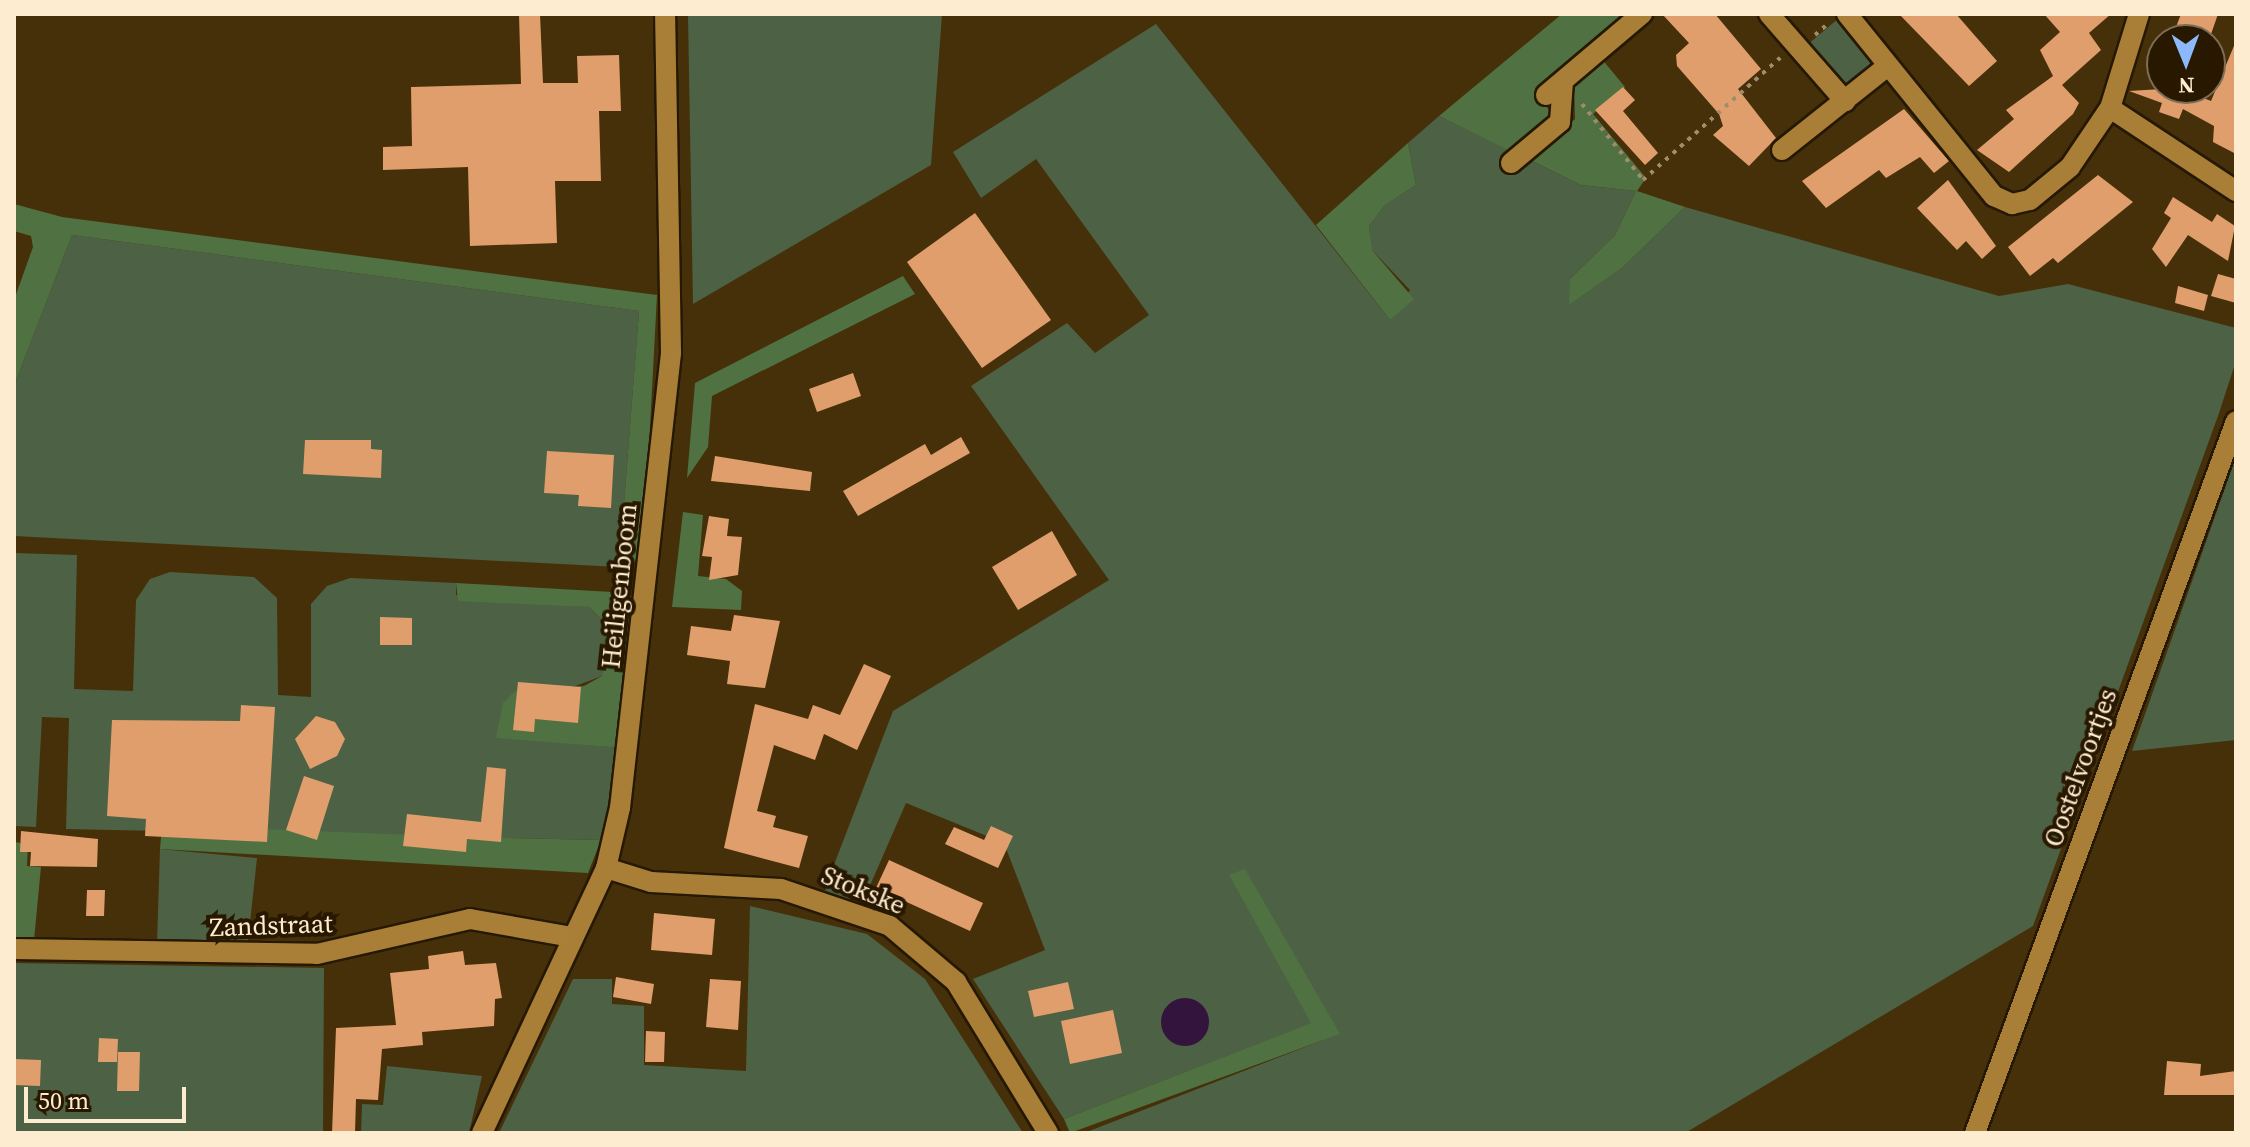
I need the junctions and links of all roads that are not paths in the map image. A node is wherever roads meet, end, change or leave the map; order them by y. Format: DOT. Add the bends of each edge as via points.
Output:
graph roads {
  1 [pos="665,14"];
  2 [pos="1642,14"];
  3 [pos="1769,14"];
  4 [pos="1847,14"];
  5 [pos="2139,14"];
  6 [pos="1885,68"];
  7 [pos="1563,81"];
  8 [pos="1546,95"];
  9 [pos="1845,101"];
  10 [pos="2110,108"];
  11 [pos="1782,150"];
  12 [pos="1511,163"];
  13 [pos="2236,191"];
  14 [pos="2236,421"];
  15 [pos="606,868"];
  16 [pos="572,937"];
  17 [pos="14,949"];
  18 [pos="482,1133"];
  19 [pos="1048,1133"];
  20 [pos="1975,1133"];
  1 -- 15 [label="street, Heiligenboom" via="671,353 629,745"];
  2 -- 7 [label="street"];
  3 -- 9 [label="street"];
  4 -- 6 [label="street"];
  5 -- 10 [label="street"];
  6 -- 9 [label="street"];
  6 -- 10 [label="street" via="1994,196 2012,204 2030,200 2070,167"];
  7 -- 8 [label="street"];
  7 -- 12 [label="street" via="1560,122"];
  9 -- 11 [label="street"];
  10 -- 13 [label="street"];
  14 -- 20 [label="street, Oostelvoortjes"];
  15 -- 16 [label="street, Heiligenboom"];
  15 -- 19 [label="street, Stokske" via="651,882 781,889 890,926 956,982"];
  16 -- 17 [label="street, Zandstraat" via="470,919 317,954"];
  16 -- 18 [label="street, Heiligenboom"];
}
